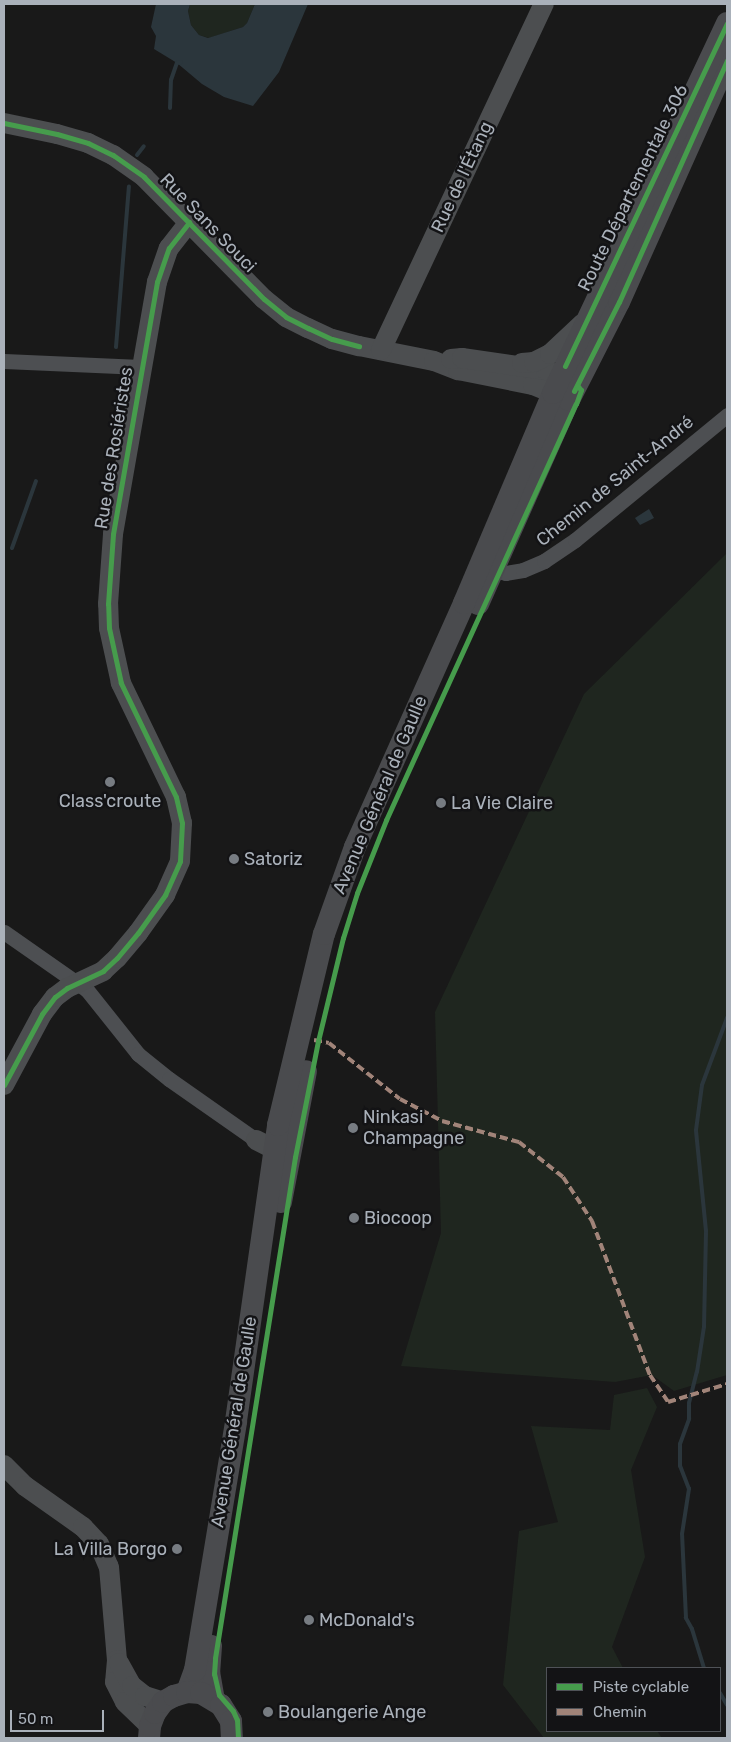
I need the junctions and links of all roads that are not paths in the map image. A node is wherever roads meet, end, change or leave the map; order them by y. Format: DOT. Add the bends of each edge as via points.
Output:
graph roads {
  1 [pos="544,4"];
  2 [pos="727,24"];
  3 [pos="727,60"];
  4 [pos="4,123"];
  5 [pos="190,222"];
  6 [pos="586,320"];
  7 [pos="381,350"];
  8 [pos="434,360"];
  9 [pos="4,362"];
  10 [pos="507,364"];
  11 [pos="141,367"];
  12 [pos="565,384"];
  13 [pos="727,415"];
  14 [pos="486,567"];
  15 [pos="4,932"];
  16 [pos="77,983"];
  17 [pos="4,1085"];
  18 [pos="273,1149"];
  19 [pos="4,1465"];
  20 [pos="117,1660"];
  21 [pos="187,1692"];
  22 [pos="214,1699"];
  23 [pos="163,1702"];
  24 [pos="150,1732"];
  25 [pos="232,1738"];
  1 -- 7 [label="street, Rue de l'Étang"];
  2 -- 6 [label="main road, Route Départementale 306"];
  3 -- 12 [label="main road, Route Départementale 306" via="619,302"];
  4 -- 5 [label="street, Rue Sans Souci" via="88,143 113,155 144,177"];
  5 -- 7 [label="street, Rue Sans Souci" via="264,299 286,317 332,339"];
  5 -- 11 [label="street, Rue des Rosiéristes" via="169,248 162,266"];
  6 -- 10 [label="street" via="550,354 534,362"];
  6 -- 12 [label="main road, Route Départementale 306"];
  7 -- 8 [label="street, Rue Sans Souci"];
  8 -- 10 [label="street, Rue Sans Souci" via="462,358"];
  8 -- 12 [label="street, Rue Sans Souci" via="458,370 533,385"];
  9 -- 11 [label="street"];
  10 -- 12 [label="street, Rue Sans Souci" via="546,370"];
  11 -- 16 [label="street, Rue des Rosiéristes" via="113,534 109,628 121,682 176,796 183,843 180,861 165,895 138,933 103,971"];
  12 -- 14 [label="main road, Route Départementale 306"];
  13 -- 14 [label="street, Chemin de Saint-André" via="576,540 544,562 506,573"];
  14 -- 18 [label="main road, Avenue Général de Gaulle" via="464,603 346,868 324,934"];
  15 -- 16 [label="street"];
  16 -- 17 [label="street, Rue des Rosiéristes" via="55,997 42,1014"];
  16 -- 18 [label="street" via="93,996 138,1054 169,1079"];
  18 -- 21 [label="main road, Avenue Général de Gaulle" via="236,1421 195,1670"];
  18 -- 22 [label="main road, Avenue Général de Gaulle" via="278,1219 246,1440 209,1658"];
  19 -- 20 [label="street" via="25,1486 83,1527 99,1544 109,1567"];
  20 -- 23 [label="street" via="132,1686 145,1696"];
  20 -- 24 [label="street" via="115,1682"];
  21 -- 22 [label="main road" via="201,1693"];
  21 -- 23 [label="main road"];
  22 -- 25 [label="main road" via="227,1712"];
  23 -- 24 [label="main road" via="155,1713"];
}
